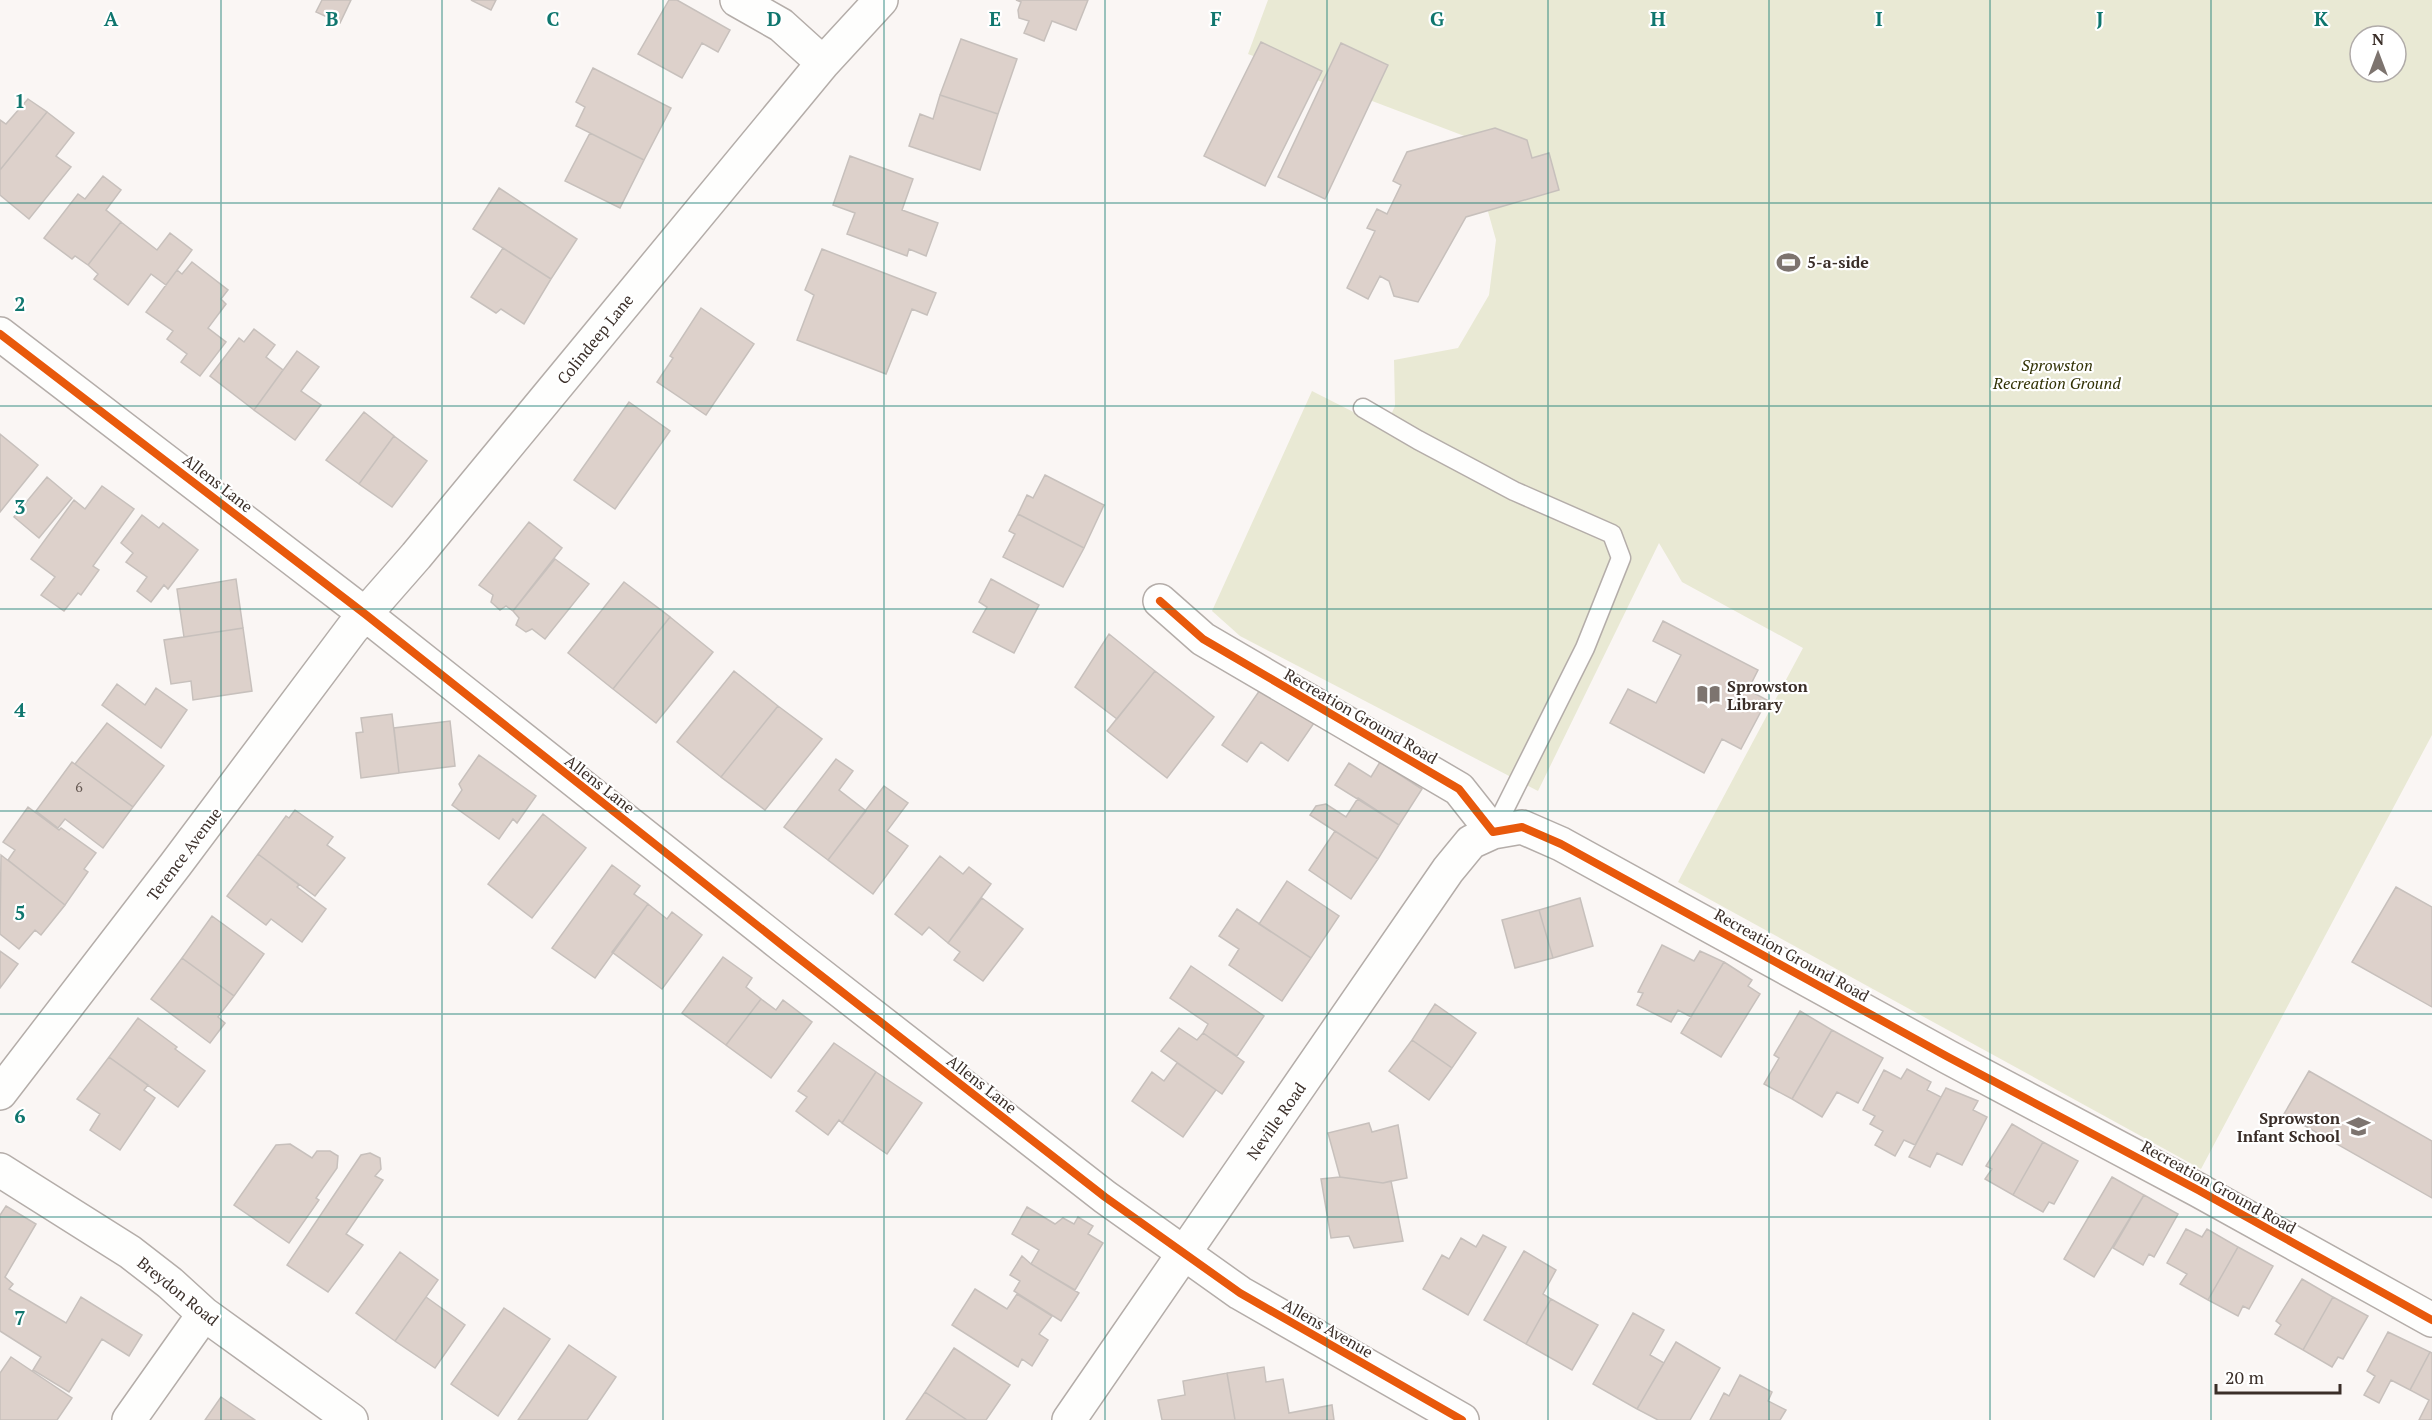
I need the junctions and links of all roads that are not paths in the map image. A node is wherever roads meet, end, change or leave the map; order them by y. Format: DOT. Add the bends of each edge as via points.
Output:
graph roads {
  1 [pos="737,0"];
  2 [pos="881,0"];
  3 [pos="823,63"];
  4 [pos="0,334"];
  5 [pos="1363,408"];
  6 [pos="1160,601"];
  7 [pos="365,614"];
  8 [pos="1493,832"];
  9 [pos="0,1093"];
  10 [pos="0,1170"];
  11 [pos="1185,1253"];
  12 [pos="204,1314"];
  13 [pos="2432,1320"];
  14 [pos="129,1420"];
  15 [pos="351,1420"];
  16 [pos="1069,1420"];
  17 [pos="1462,1420"];
  1 -- 3 [label="street" via="781,25"];
  2 -- 3 [label="street, Colindeep Lane"];
  3 -- 7 [label="street, Colindeep Lane"];
  4 -- 7 [label="street, Allens Lane"];
  5 -- 8 [label="lane" via="1514,491 1612,534 1621,558 1585,648"];
  6 -- 8 [label="street, Recreation Ground Road" via="1203,639 1459,789"];
  7 -- 9 [label="street, Terence Avenue"];
  7 -- 11 [label="street, Allens Lane" via="796,957 1105,1197"];
  8 -- 11 [label="street, Neville Road" via="1471,842 1448,870"];
  8 -- 13 [label="street, Recreation Ground Road" via="1522,827 1561,844"];
  10 -- 12 [label="street, Breydon Road" via="130,1252"];
  11 -- 16 [label="street, Neville Road"];
  11 -- 17 [label="street, Allens Avenue" via="1240,1293"];
  12 -- 14 [label="street"];
  12 -- 15 [label="street, Breydon Road"];
}
